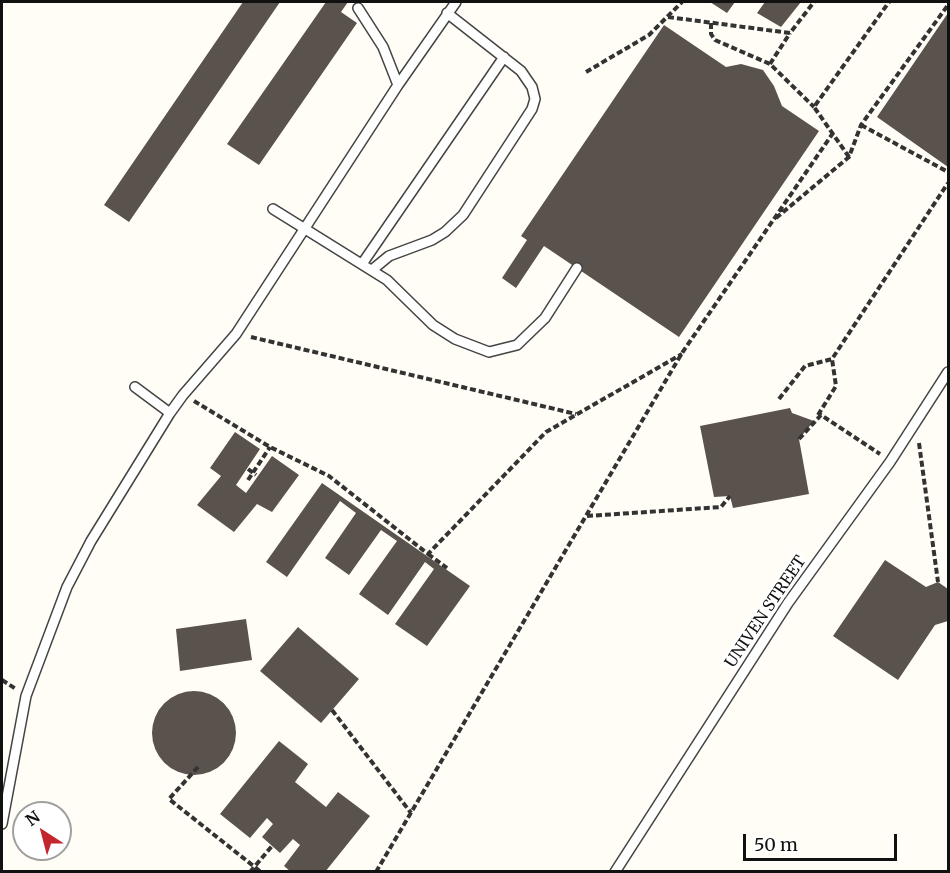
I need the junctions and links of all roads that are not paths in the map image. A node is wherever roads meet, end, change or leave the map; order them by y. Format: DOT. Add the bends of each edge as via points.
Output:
graph roads {
  1 [pos="456,2"];
  2 [pos="358,8"];
  3 [pos="447,13"];
  4 [pos="504,57"];
  5 [pos="398,85"];
  6 [pos="273,209"];
  7 [pos="303,229"];
  8 [pos="362,264"];
  9 [pos="577,268"];
  10 [pos="372,270"];
  11 [pos="948,372"];
  12 [pos="135,387"];
  13 [pos="170,413"];
  14 [pos="2,824"];
  15 [pos="615,872"];
  1 -- 3 [label="lane"];
  2 -- 5 [label="lane" via="383,47"];
  3 -- 4 [label="lane"];
  3 -- 5 [label="lane"];
  4 -- 8 [label="lane"];
  4 -- 10 [label="lane" via="532,87 532,109 463,214 445,232 389,256"];
  5 -- 7 [label="lane"];
  6 -- 7 [label="lane"];
  7 -- 8 [label="lane"];
  7 -- 13 [label="lane" via="236,334"];
  8 -- 10 [label="lane"];
  9 -- 10 [label="lane" via="545,318 517,345 489,351 454,339 433,325"];
  11 -- 15 [label="lane, UNIVEN STREET" via="890,462 788,603"];
  12 -- 13 [label="lane"];
  13 -- 14 [label="lane" via="67,587 26,696"];
}
